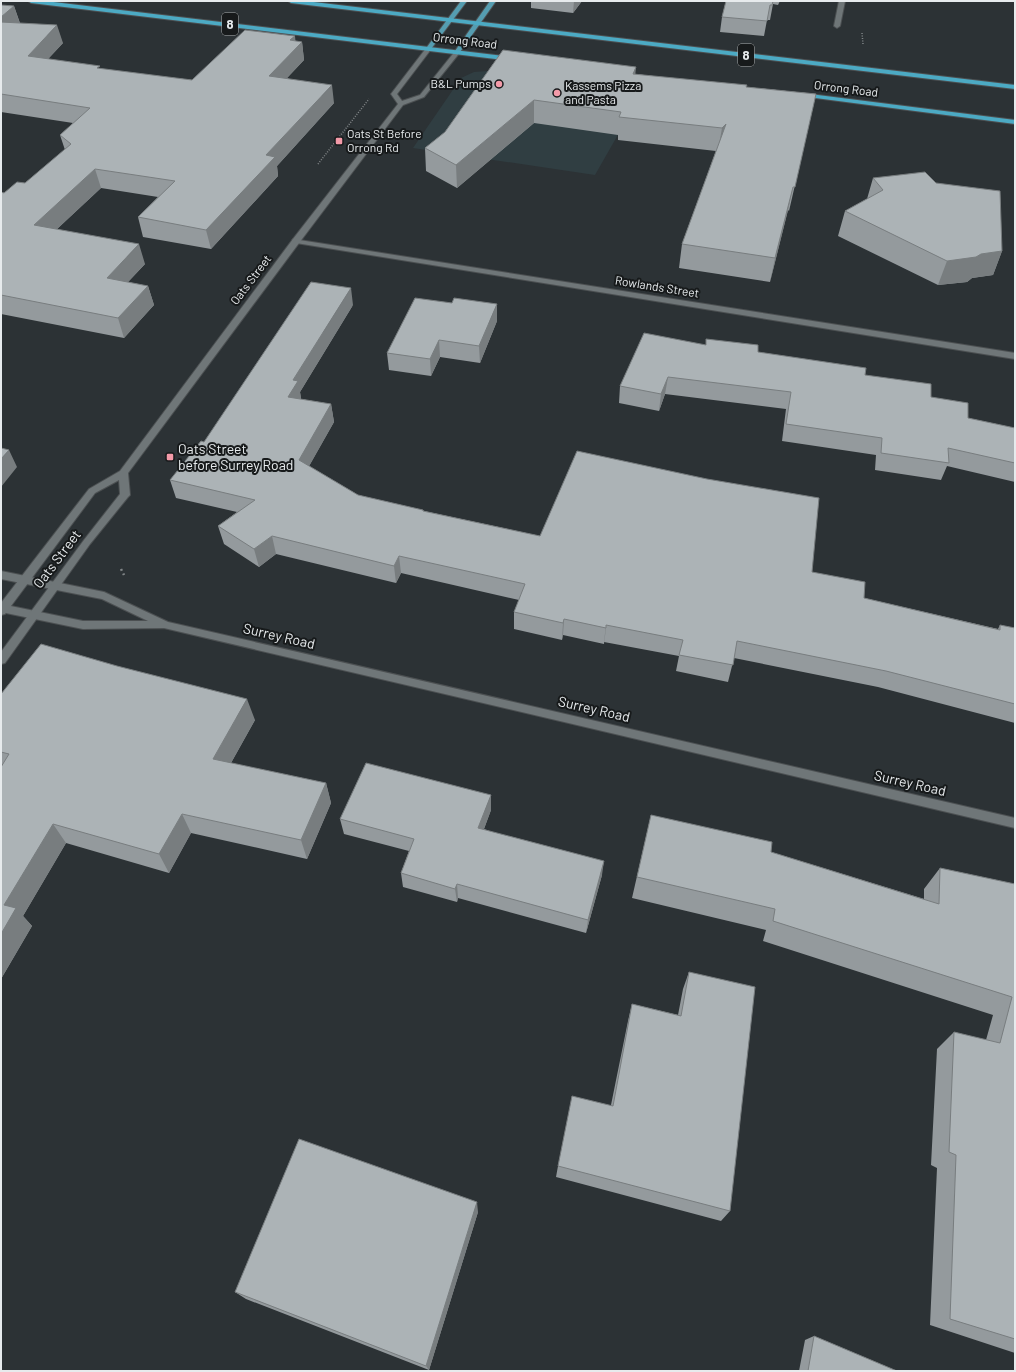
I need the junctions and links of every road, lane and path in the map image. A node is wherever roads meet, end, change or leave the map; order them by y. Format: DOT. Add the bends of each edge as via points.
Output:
graph roads {
  1 [pos="31,1"];
  2 [pos="291,1"];
  3 [pos="464,1"];
  4 [pos="493,1"];
  5 [pos="842,1"];
  6 [pos="449,20"];
  7 [pos="478,23"];
  8 [pos="836,26"];
  9 [pos="429,48"];
  10 [pos="458,51"];
  11 [pos="522,60"];
  12 [pos="1015,87"];
  13 [pos="797,94"];
  14 [pos="372,95"];
  15 [pos="401,104"];
  16 [pos="1015,122"];
  17 [pos="318,164"];
  18 [pos="296,241"];
  19 [pos="1015,356"];
  20 [pos="123,473"];
  21 [pos="1,575"];
  22 [pos="25,580"];
  23 [pos="55,586"];
  24 [pos="2,609"];
  25 [pos="34,614"];
  26 [pos="166,625"];
  27 [pos="1,660"];
  28 [pos="1015,823"];
  1 -- 9 [label="highway, Orrong Road / 8"];
  2 -- 6 [label="highway, Orrong Road / 8"];
  3 -- 6 [label="main road"];
  4 -- 7 [label="main road"];
  5 -- 8 [label="street"];
  6 -- 7 [label="highway, Orrong Road / 8"];
  6 -- 9 [label="main road"];
  7 -- 10 [label="main road"];
  7 -- 12 [label="highway, Orrong Road / 8"];
  9 -- 10 [label="highway, Orrong Road / 8"];
  9 -- 15 [label="street" via="394,94"];
  10 -- 11 [label="highway, Orrong Road / 8"];
  10 -- 15 [label="street" via="422,96"];
  13 -- 16 [label="highway, Orrong Road"];
  14 -- 17 [label="path"];
  15 -- 18 [label="street, Oats Street"];
  18 -- 19 [label="street, Rowlands Street"];
  18 -- 20 [label="street, Oats Street"];
  20 -- 22 [label="street, Oats Street" via="92,491"];
  20 -- 23 [label="street, Oats Street" via="125,495"];
  21 -- 22 [label="street, Surrey Road"];
  22 -- 23 [label="street, Surrey Road"];
  22 -- 24 [label="street, Oats Street"];
  23 -- 25 [label="street, Oats Street"];
  23 -- 26 [label="street, Surrey Road" via="104,596"];
  24 -- 25 [label="street, Surrey Road"];
  25 -- 26 [label="street, Surrey Road" via="83,625"];
  25 -- 27 [label="street, Oats Street"];
  26 -- 28 [label="street, Surrey Road"];
}
